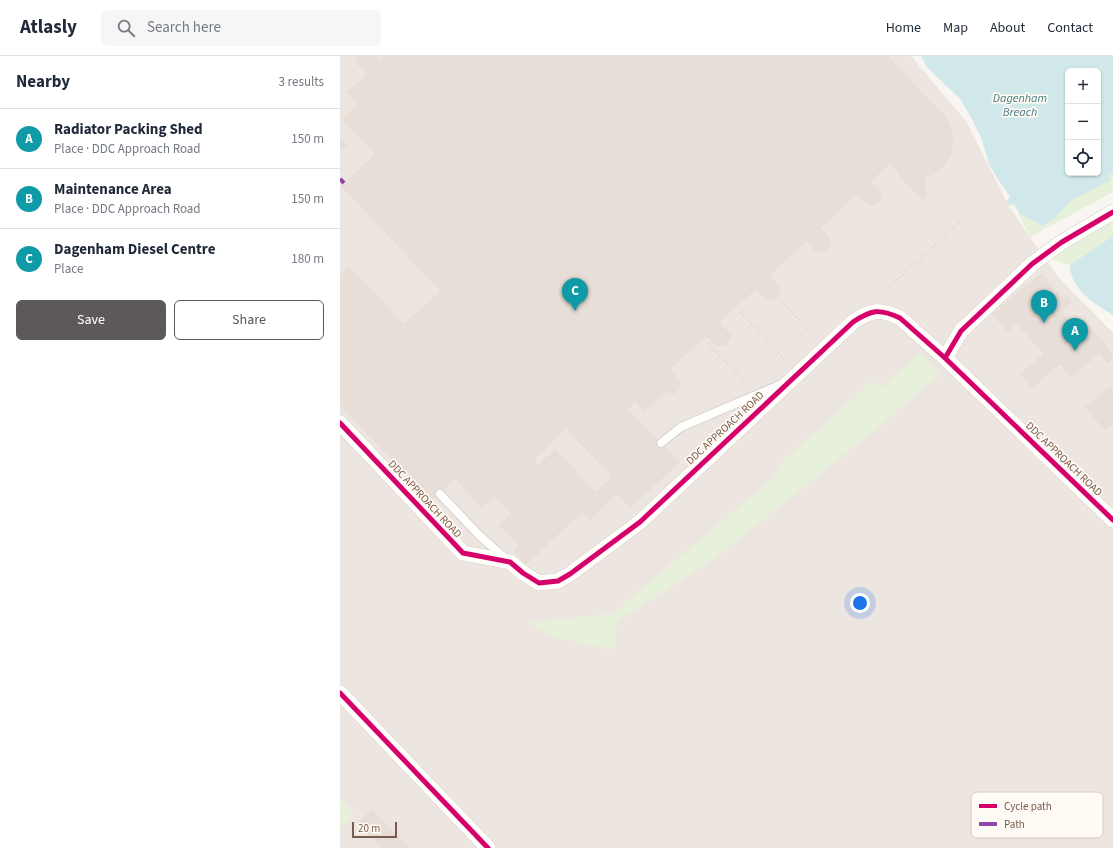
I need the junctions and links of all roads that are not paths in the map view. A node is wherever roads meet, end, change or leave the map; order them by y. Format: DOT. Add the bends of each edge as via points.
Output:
graph roads {
  1 [pos="1113,212"];
  2 [pos="945,358"];
  3 [pos="791,373"];
  4 [pos="340,423"];
  5 [pos="660,443"];
  6 [pos="440,494"];
  7 [pos="1113,520"];
  8 [pos="510,562"];
  9 [pos="340,693"];
  10 [pos="488,848"];
  1 -- 2 [label="street" via="1062,242 1032,264 961,331"];
  2 -- 3 [label="street, DDC APPROACH ROAD" via="900,318 891,314 872,312 853,322"];
  2 -- 7 [label="street, DDC APPROACH ROAD"];
  3 -- 5 [label="lane" via="681,427"];
  3 -- 8 [label="street, DDC APPROACH ROAD" via="640,522 570,574 558,581 539,583"];
  4 -- 8 [label="street, DDC APPROACH ROAD" via="463,553"];
  6 -- 8 [label="lane" via="480,536"];
  9 -- 10 [label="street"];
}
